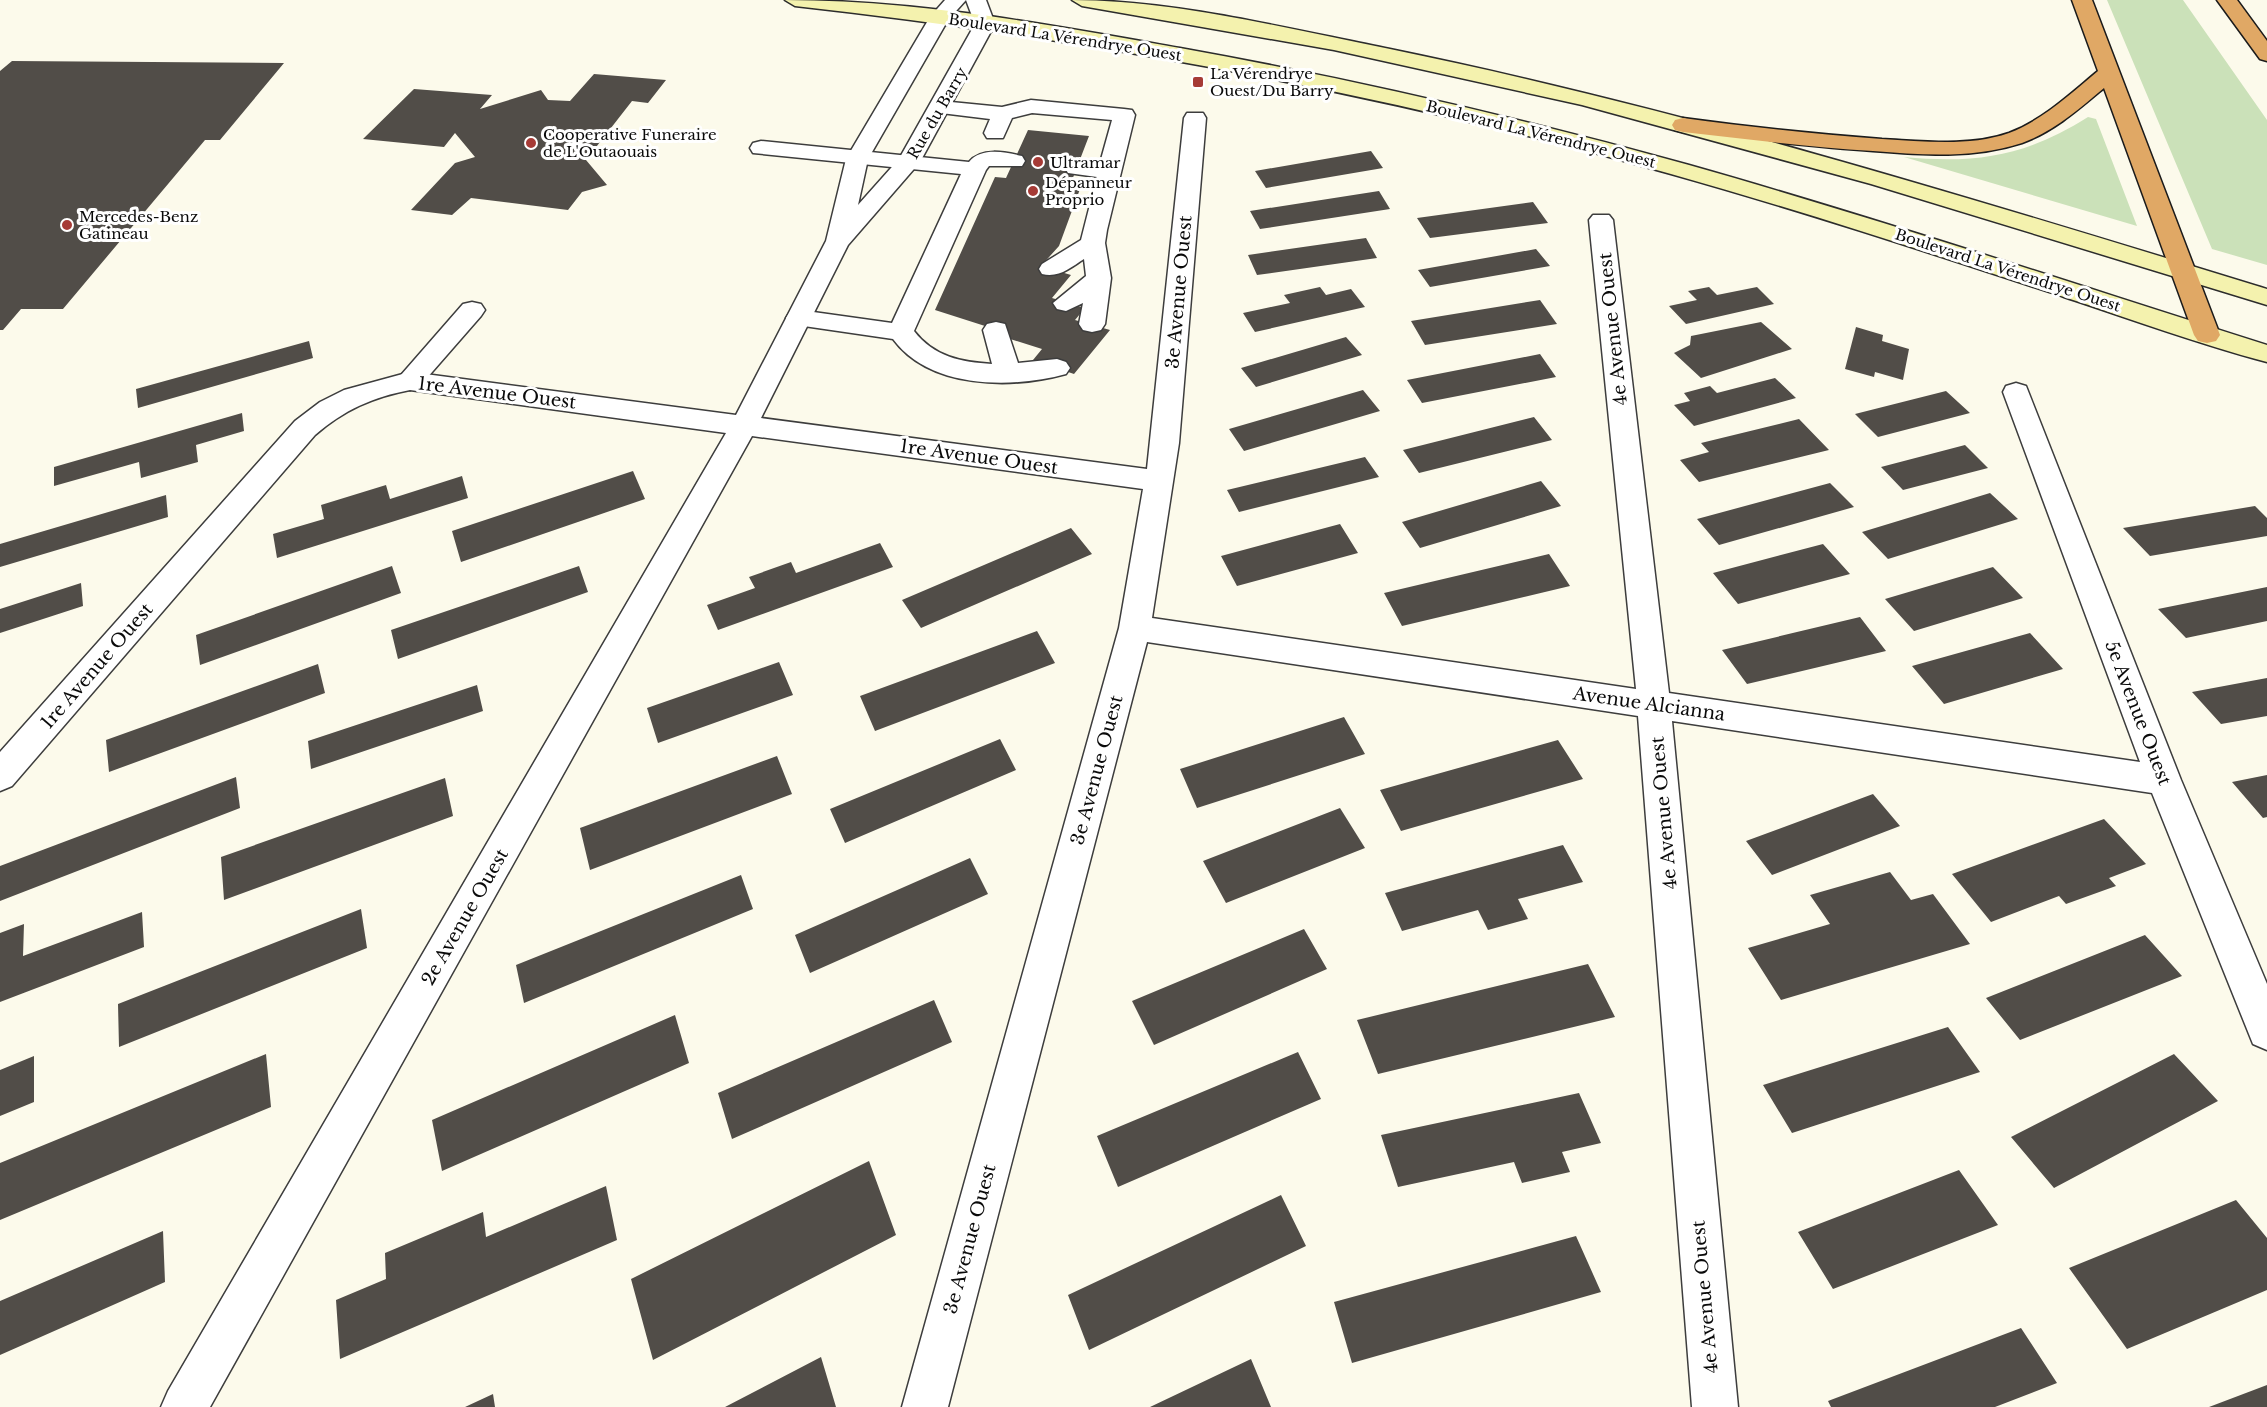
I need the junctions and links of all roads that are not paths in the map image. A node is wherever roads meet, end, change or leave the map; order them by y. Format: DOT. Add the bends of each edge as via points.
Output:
graph roads {
  1 [pos="795,0"];
  2 [pos="956,0"];
  3 [pos="976,0"];
  4 [pos="1082,0"];
  5 [pos="2082,0"];
  6 [pos="2227,0"];
  7 [pos="940,17"];
  8 [pos="986,24"];
  9 [pos="2267,56"];
  10 [pos="2109,73"];
  11 [pos="941,107"];
  12 [pos="1003,114"];
  13 [pos="1196,118"];
  14 [pos="1683,125"];
  15 [pos="761,148"];
  16 [pos="857,159"];
  17 [pos="1014,161"];
  18 [pos="909,162"];
  19 [pos="979,164"];
  20 [pos="1076,168"];
  21 [pos="1108,171"];
  22 [pos="1601,220"];
  23 [pos="838,241"];
  24 [pos="1093,243"];
  25 [pos="1051,269"];
  26 [pos="2185,272"];
  27 [pos="1100,278"];
  28 [pos="2267,297"];
  29 [pos="1066,303"];
  30 [pos="472,310"];
  31 [pos="800,318"];
  32 [pos="1092,324"];
  33 [pos="996,330"];
  34 [pos="901,332"];
  35 [pos="2207,335"];
  36 [pos="1028,345"];
  37 [pos="2267,354"];
  38 [pos="1057,368"];
  39 [pos="1008,374"];
  40 [pos="410,381"];
  41 [pos="2016,392"];
  42 [pos="744,426"];
  43 [pos="1160,481"];
  44 [pos="1135,628"];
  45 [pos="1654,704"];
  46 [pos="0,776"];
  47 [pos="2164,780"];
  48 [pos="2267,1031"];
  49 [pos="184,1407"];
  50 [pos="925,1407"];
  51 [pos="1715,1407"];
  1 -- 7 [label="main road, Boulevard La Vérendrye Ouest"];
  2 -- 7 [label="street, Rue du Barry"];
  3 -- 8 [label="street"];
  4 -- 14 [label="main road" via="1390,56"];
  5 -- 10 [label="highway"];
  6 -- 9 [label="highway"];
  7 -- 8 [label="main road, Boulevard La Vérendrye Ouest"];
  7 -- 16 [label="street, Rue du Barry"];
  8 -- 11 [label="street, Rue du Barry"];
  8 -- 35 [label="main road, Boulevard La Vérendrye Ouest" via="1316,81 1608,150 1857,222"];
  10 -- 14 [label="highway" via="2038,127 1983,145 1917,148"];
  10 -- 26 [label="highway"];
  11 -- 12 [label="street"];
  11 -- 18 [label="street, Rue du Barry"];
  12 -- 19 [label="street"];
  12 -- 21 [label="street" via="1031,106 1124,116"];
  13 -- 43 [label="street, 3e Avenue Ouest"];
  14 -- 26 [label="main road" via="1904,186"];
  15 -- 16 [label="street"];
  16 -- 18 [label="street"];
  16 -- 23 [label="street, Rue du Barry"];
  17 -- 19 [label="street"];
  18 -- 19 [label="street"];
  18 -- 23 [label="street, Rue du Barry"];
  19 -- 34 [label="street"];
  20 -- 21 [label="street"];
  21 -- 24 [label="street"];
  22 -- 45 [label="street, 4e Avenue Ouest"];
  23 -- 31 [label="street, Rue du Barry"];
  24 -- 25 [label="street"];
  24 -- 27 [label="street"];
  26 -- 28 [label="main road"];
  26 -- 35 [label="highway"];
  27 -- 29 [label="street"];
  27 -- 32 [label="street"];
  30 -- 40 [label="street"];
  31 -- 34 [label="street"];
  31 -- 42 [label="street, Rue du Barry"];
  33 -- 39 [label="street"];
  34 -- 39 [label="street" via="915,351 927,357 970,371"];
  35 -- 37 [label="main road, Boulevard La Vérendrye Ouest"];
  36 -- 39 [label="street"];
  38 -- 39 [label="street"];
  40 -- 42 [label="street, 1re Avenue Ouest"];
  40 -- 46 [label="street, 1re Avenue Ouest" via="352,394 305,428"];
  41 -- 47 [label="street, 5e Avenue Ouest"];
  42 -- 43 [label="street, 1re Avenue Ouest"];
  42 -- 49 [label="street, 2e Avenue Ouest"];
  43 -- 44 [label="street, 3e Avenue Ouest"];
  44 -- 45 [label="street, Avenue Alcianna"];
  44 -- 50 [label="street, 3e Avenue Ouest"];
  45 -- 47 [label="street, Avenue Alcianna"];
  45 -- 51 [label="street, 4e Avenue Ouest"];
  47 -- 48 [label="street, 5e Avenue Ouest"];
}
